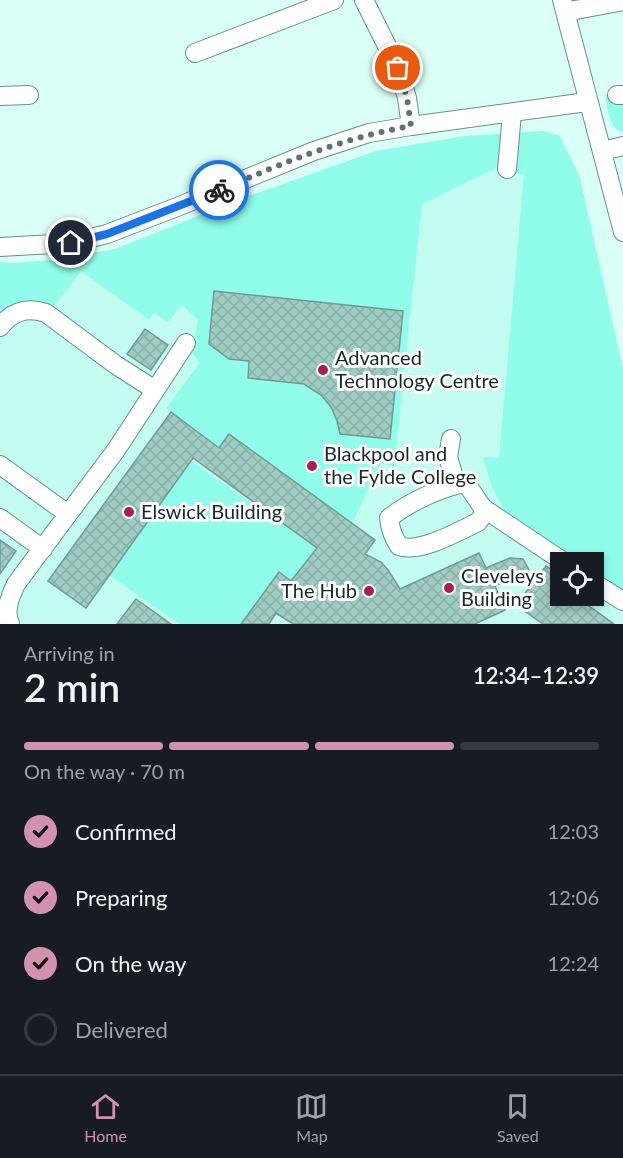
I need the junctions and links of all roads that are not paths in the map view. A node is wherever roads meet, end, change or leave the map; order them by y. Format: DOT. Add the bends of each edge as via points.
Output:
graph roads {
  1 [pos="334,0"];
  2 [pos="364,0"];
  3 [pos="623,1"];
  4 [pos="563,6"];
  5 [pos="195,53"];
  6 [pos="29,94"];
  7 [pos="0,96"];
  8 [pos="587,102"];
  9 [pos="512,113"];
  10 [pos="411,126"];
  11 [pos="623,146"];
  12 [pos="603,151"];
  13 [pos="507,169"];
  14 [pos="623,232"];
  15 [pos="0,247"];
  16 [pos="0,327"];
  17 [pos="186,343"];
  18 [pos="155,390"];
  19 [pos="451,440"];
  20 [pos="0,465"];
  21 [pos="456,484"];
  22 [pos="483,508"];
  23 [pos="68,514"];
  24 [pos="0,518"];
  25 [pos="43,549"];
  26 [pos="550,553"];
  27 [pos="604,589"];
  28 [pos="623,601"];
  29 [pos="10,624"];
  1 -- 5 [label="street"];
  2 -- 10 [label="street" via="398,68"];
  3 -- 4 [label="street"];
  4 -- 8 [label="street"];
  6 -- 7 [label="street"];
  8 -- 9 [label="street"];
  8 -- 12 [label="street"];
  9 -- 10 [label="street"];
  9 -- 13 [label="street"];
  10 -- 15 [label="street" via="369,133 314,151 107,234 71,243"];
  11 -- 12 [label="street"];
  12 -- 14 [label="street"];
  16 -- 18 [label="street" via="25,309 46,313"];
  17 -- 18 [label="street"];
  18 -- 23 [label="street"];
  19 -- 21 [label="street" via="448,457"];
  20 -- 23 [label="street"];
  21 -- 22 [label="street" via="466,483"];
  21 -- 22 [label="street" via="389,518 399,546 414,548 467,527 478,522"];
  22 -- 26 [label="street"];
  23 -- 25 [label="street"];
  24 -- 25 [label="street"];
  25 -- 29 [label="street" via="16,584 9,600"];
  27 -- 28 [label="street"];
}
